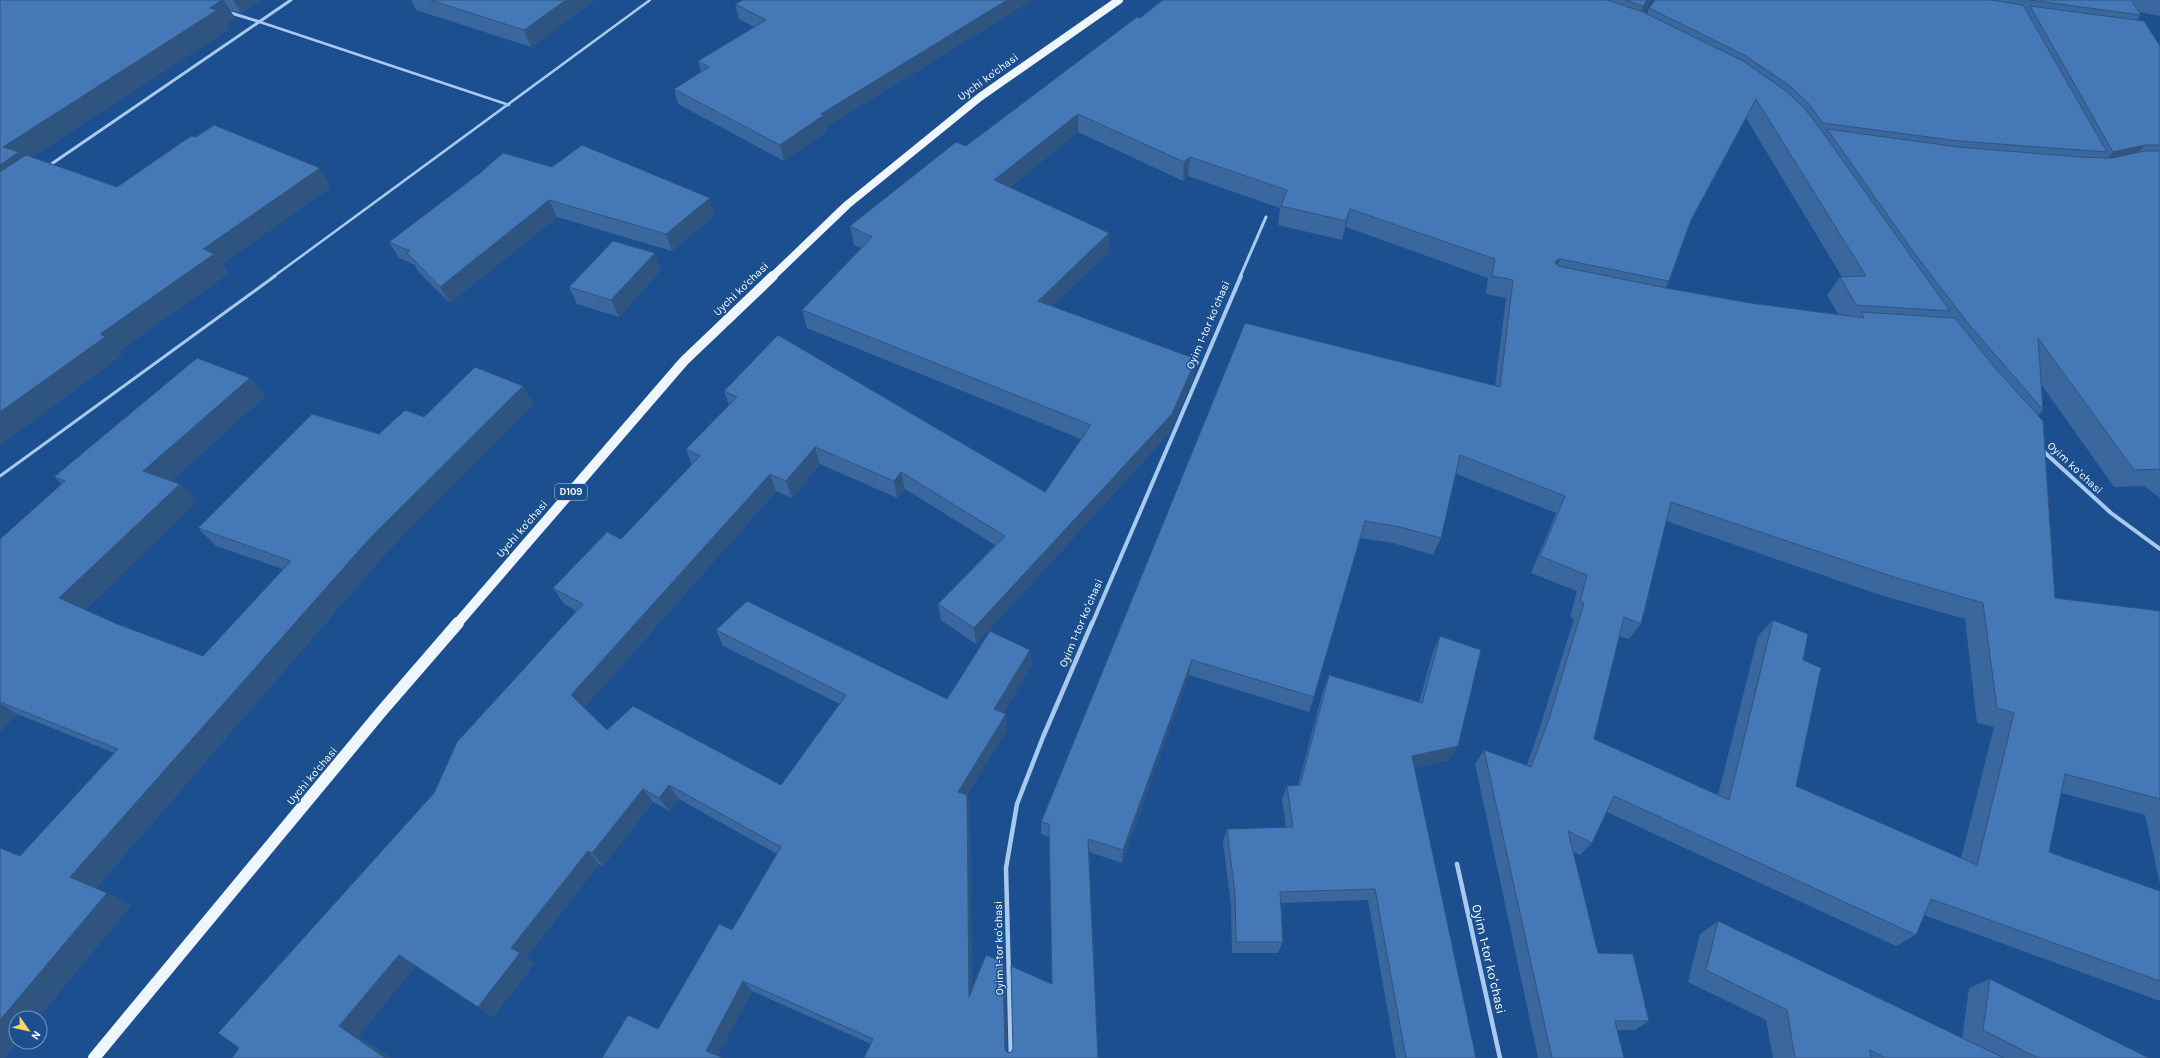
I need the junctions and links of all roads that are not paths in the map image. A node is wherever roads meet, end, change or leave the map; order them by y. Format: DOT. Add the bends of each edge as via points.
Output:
graph roads {
  1 [pos="291,0"];
  2 [pos="650,0"];
  3 [pos="1119,0"];
  4 [pos="223,11"];
  5 [pos="260,22"];
  6 [pos="509,105"];
  7 [pos="46,168"];
  8 [pos="1266,217"];
  9 [pos="2041,449"];
  10 [pos="0,476"];
  11 [pos="2160,549"];
  12 [pos="1457,864"];
  13 [pos="94,1058"];
  14 [pos="1011,1058"];
  15 [pos="1500,1058"];
  1 -- 5 [label="street"];
  2 -- 6 [label="lane"];
  3 -- 13 [label="main road, Uychi ko'chasi / D109" via="980,96 847,205 684,361 380,712"];
  4 -- 5 [label="street"];
  5 -- 6 [label="lane"];
  5 -- 7 [label="street"];
  6 -- 10 [label="lane"];
  8 -- 14 [label="street, Oyim 1-tor koʻchasi" via="1046,730 1017,804 1006,868"];
  9 -- 11 [label="street, Oyim koʻchasi" via="2111,512"];
  12 -- 15 [label="street, Oyim 1-tor koʻchasi"];
}
